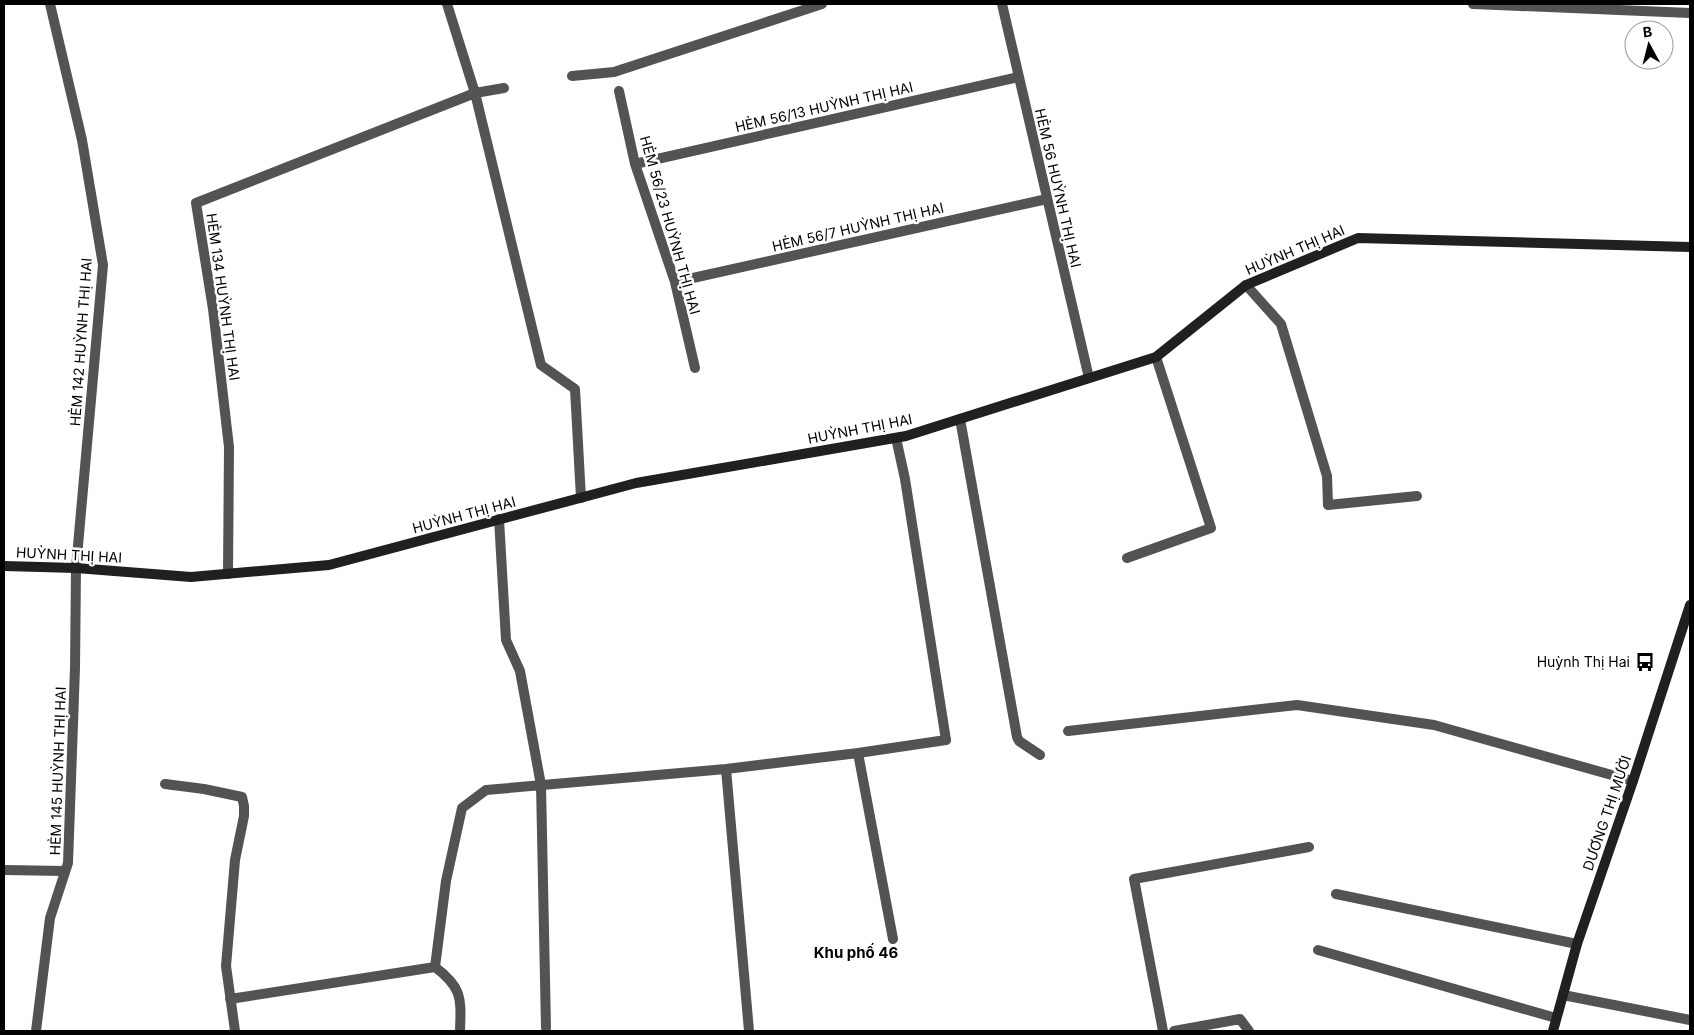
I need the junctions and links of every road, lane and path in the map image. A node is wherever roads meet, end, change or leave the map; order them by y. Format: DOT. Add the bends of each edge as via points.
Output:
graph roads {
  1 [pos="50,4"];
  2 [pos="447,4"];
  3 [pos="822,4"];
  4 [pos="1002,4"];
  5 [pos="1474,4"];
  6 [pos="1690,13"];
  7 [pos="572,76"];
  8 [pos="1018,77"];
  9 [pos="504,88"];
  10 [pos="619,90"];
  11 [pos="475,92"];
  12 [pos="635,164"];
  13 [pos="1047,199"];
  14 [pos="1690,247"];
  15 [pos="675,282"];
  16 [pos="1246,285"];
  17 [pos="1156,357"];
  18 [pos="694,368"];
  19 [pos="1088,378"];
  20 [pos="960,419"];
  21 [pos="896,438"];
  22 [pos="1417,496"];
  23 [pos="581,498"];
  24 [pos="499,519"];
  25 [pos="1127,558"];
  26 [pos="4,566"];
  27 [pos="76,568"];
  28 [pos="228,574"];
  29 [pos="1690,606"];
  30 [pos="1068,731"];
  31 [pos="858,753"];
  32 [pos="1040,754"];
  33 [pos="726,769"];
  34 [pos="1633,781"];
  35 [pos="165,784"];
  36 [pos="541,785"];
  37 [pos="1309,846"];
  38 [pos="4,870"];
  39 [pos="64,871"];
  40 [pos="1336,894"];
  41 [pos="893,939"];
  42 [pos="1577,944"];
  43 [pos="1318,950"];
  44 [pos="435,967"];
  45 [pos="1563,995"];
  46 [pos="230,999"];
  47 [pos="1556,1018"];
  48 [pos="1690,1020"];
  49 [pos="546,1028"];
  50 [pos="36,1031"];
  51 [pos="235,1031"];
  52 [pos="460,1031"];
  53 [pos="749,1031"];
  54 [pos="1163,1031"];
  55 [pos="1174,1031"];
  56 [pos="1249,1031"];
  57 [pos="1553,1031"];
  1 -- 27 [label="street, HẺM 142 HUỲNH THỊ HAI" via="82,140 103,265"];
  2 -- 11 [label="street"];
  3 -- 7 [label="street" via="614,72"];
  4 -- 8 [label="street, HẺM 56 HUỲNH THỊ HAI"];
  5 -- 6 [label="street"];
  8 -- 12 [label="street, HẺM 56/13 HUỲNH THỊ HAI"];
  8 -- 13 [label="street, HẺM 56 HUỲNH THỊ HAI"];
  9 -- 11 [label="street"];
  10 -- 12 [label="street, HẺM 56/23 HUỲNH THỊ HAI"];
  11 -- 23 [label="street" via="541,365 575,390"];
  11 -- 28 [label="street, HẺM 134 HUỲNH THỊ HAI" via="196,203 213,309 229,447"];
  12 -- 15 [label="street, HẺM 56/23 HUỲNH THỊ HAI"];
  13 -- 15 [label="street, HẺM 56/7 HUỲNH THỊ HAI"];
  13 -- 19 [label="street, HẺM 56 HUỲNH THỊ HAI"];
  14 -- 16 [label="street, HUỲNH THỊ HAI" via="1358,238"];
  15 -- 18 [label="street, HẺM 56/23 HUỲNH THỊ HAI"];
  16 -- 17 [label="street, HUỲNH THỊ HAI"];
  16 -- 22 [label="street" via="1281,324 1327,476 1328,505"];
  17 -- 19 [label="street, HUỲNH THỊ HAI"];
  17 -- 25 [label="street" via="1211,528"];
  19 -- 20 [label="street, HUỲNH THỊ HAI"];
  20 -- 21 [label="street, HUỲNH THỊ HAI"];
  20 -- 32 [label="street" via="1017,736 1019,741"];
  21 -- 23 [label="street, HUỲNH THỊ HAI" via="636,483"];
  21 -- 31 [label="street" via="946,740"];
  23 -- 24 [label="street, HUỲNH THỊ HAI"];
  24 -- 28 [label="street, HUỲNH THỊ HAI" via="329,565"];
  24 -- 36 [label="street" via="506,640 520,671"];
  26 -- 27 [label="street, HUỲNH THỊ HAI"];
  27 -- 28 [label="street, HUỲNH THỊ HAI" via="191,577"];
  27 -- 39 [label="street, HẺM 145 HUỲNH THỊ HAI" via="68,863"];
  29 -- 34 [label="street, DƯƠNG THỊ MƯỜI"];
  30 -- 34 [label="street" via="1297,705 1434,725"];
  31 -- 33 [label="street"];
  31 -- 41 [label="street"];
  33 -- 36 [label="street"];
  33 -- 53 [label="street"];
  34 -- 42 [label="street, DƯƠNG THỊ MƯỜI"];
  35 -- 46 [label="street" via="242,797 244,816 235,860 226,966"];
  36 -- 44 [label="street" via="486,790 462,808 446,881"];
  36 -- 49 [label="street"];
  37 -- 54 [label="street" via="1134,879"];
  38 -- 39 [label="street"];
  39 -- 50 [label="street, HẺM 145 HUỲNH THỊ HAI" via="50,918"];
  40 -- 42 [label="street"];
  42 -- 45 [label="street, DƯƠNG THỊ MƯỜI"];
  43 -- 47 [label="street"];
  44 -- 46 [label="street"];
  44 -- 52 [label="street" via="450,978 459,994"];
  45 -- 47 [label="street, DƯƠNG THỊ MƯỜI"];
  45 -- 48 [label="street"];
  46 -- 51 [label="street"];
  47 -- 57 [label="street, DƯƠNG THỊ MƯỜI"];
  55 -- 56 [label="street" via="1240,1019"];
}
